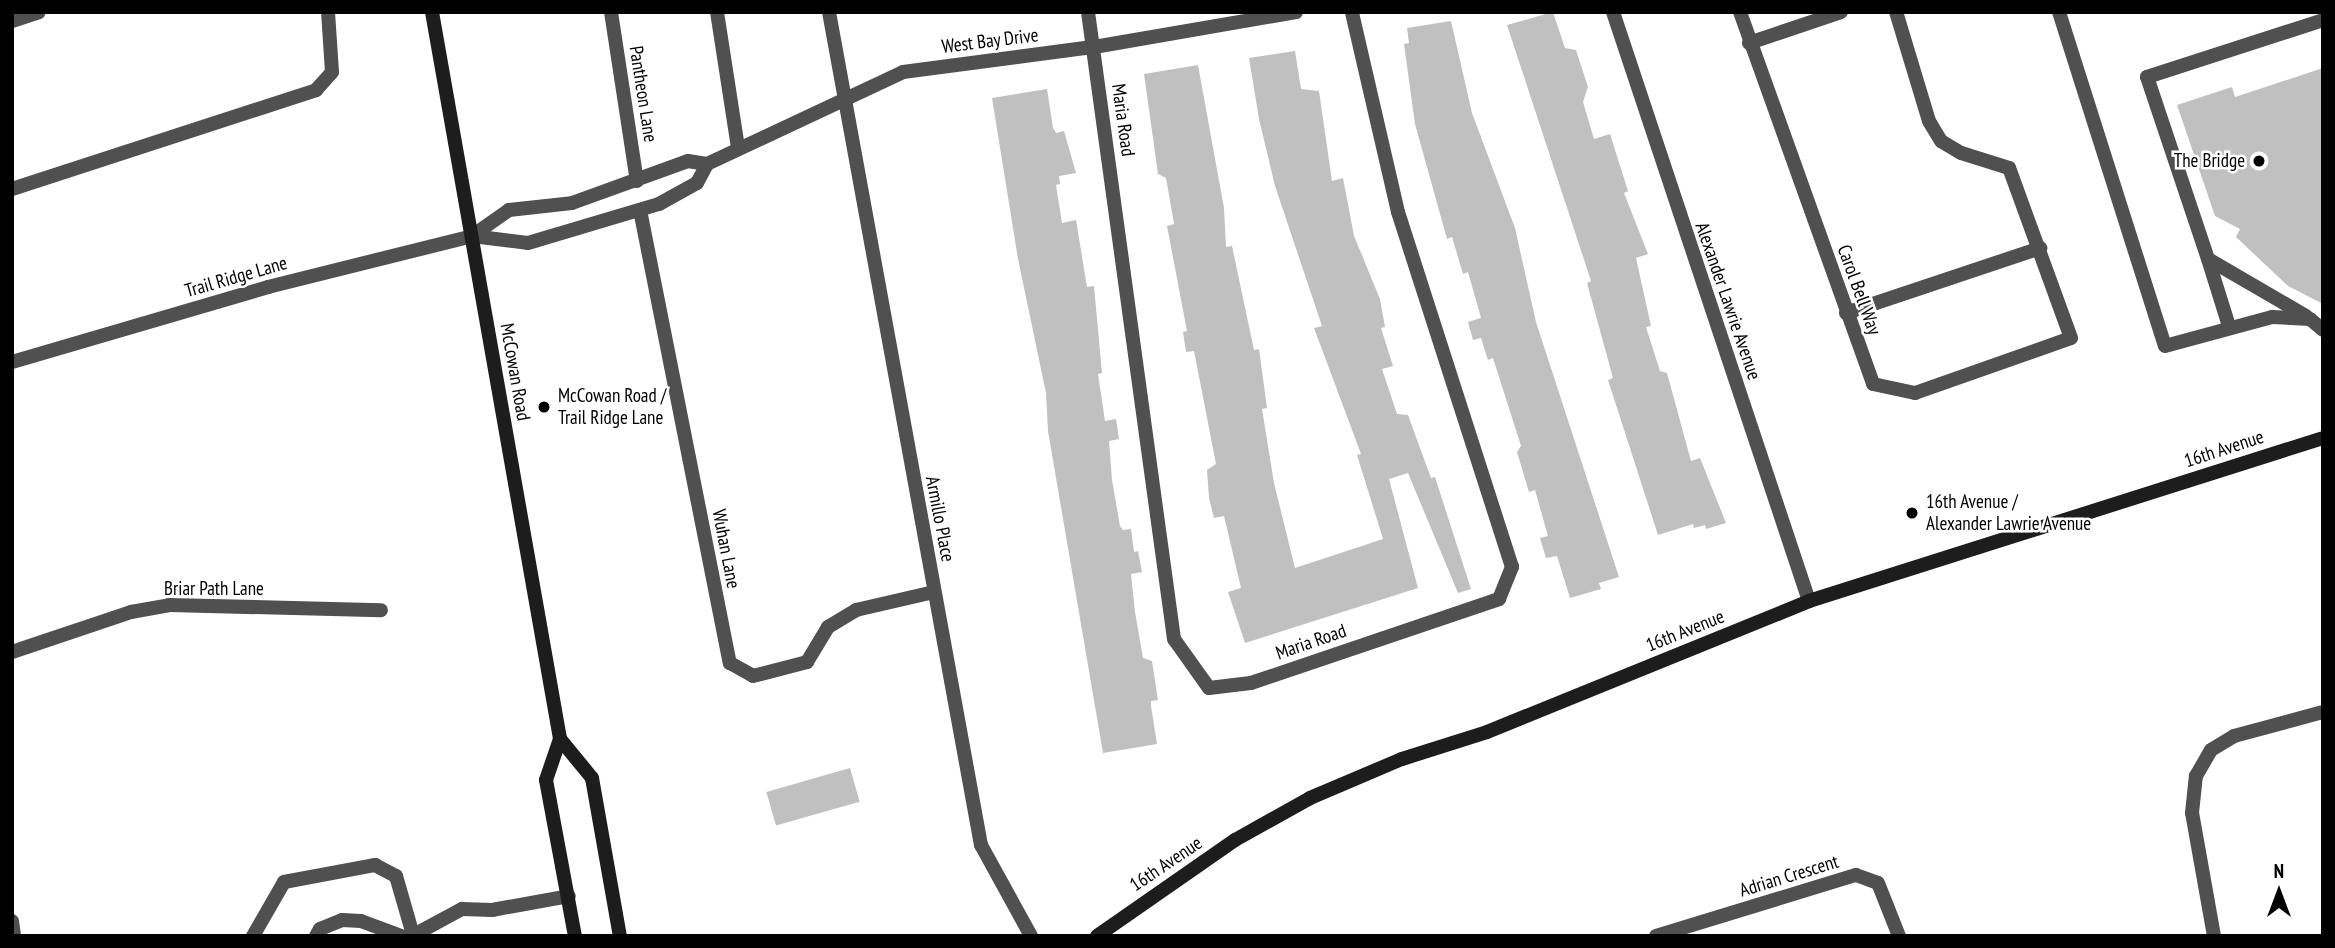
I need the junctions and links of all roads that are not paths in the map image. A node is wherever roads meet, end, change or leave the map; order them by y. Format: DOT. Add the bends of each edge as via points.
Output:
graph roads {
  1 [pos="39,12"];
  2 [pos="328,12"];
  3 [pos="432,12"];
  4 [pos="611,12"];
  5 [pos="717,12"];
  6 [pos="829,12"];
  7 [pos="1088,12"];
  8 [pos="1296,12"];
  9 [pos="1352,12"];
  10 [pos="1613,12"];
  11 [pos="1740,12"];
  12 [pos="1841,12"];
  13 [pos="1896,12"];
  14 [pos="2059,12"];
  15 [pos="20,17"];
  16 [pos="2323,20"];
  17 [pos="1749,43"];
  18 [pos="1094,47"];
  19 [pos="842,99"];
  20 [pos="738,148"];
  21 [pos="707,164"];
  22 [pos="637,181"];
  23 [pos="12,190"];
  24 [pos="640,210"];
  25 [pos="472,236"];
  26 [pos="2039,248"];
  27 [pos="2208,260"];
  28 [pos="1846,313"];
  29 [pos="2310,319"];
  30 [pos="2229,326"];
  31 [pos="2323,330"];
  32 [pos="12,362"];
  33 [pos="2323,438"];
  34 [pos="934,592"];
  35 [pos="1809,601"];
  36 [pos="381,610"];
  37 [pos="12,652"];
  38 [pos="2323,712"];
  39 [pos="560,739"];
  40 [pos="569,896"];
  41 [pos="12,921"];
  42 [pos="412,935"];
  43 [pos="14,936"];
  44 [pos="253,936"];
  45 [pos="316,936"];
  46 [pos="401,936"];
  47 [pos="575,936"];
  48 [pos="620,936"];
  49 [pos="1031,936"];
  50 [pos="1097,936"];
  51 [pos="1656,936"];
  52 [pos="1899,936"];
  53 [pos="2214,936"];
  1 -- 15 [label="street"];
  2 -- 23 [label="street" via="332,72 316,90"];
  3 -- 25 [label="main road, McCowan Road"];
  4 -- 22 [label="street, Pantheon Lane"];
  5 -- 20 [label="street"];
  6 -- 19 [label="street"];
  7 -- 18 [label="street, Maria Road"];
  8 -- 18 [label="street, West Bay Drive"];
  9 -- 18 [label="street, Maria Road" via="1398,212 1513,567 1499,599 1251,683 1209,688 1174,639"];
  10 -- 35 [label="street, Alexander Lawrie Avenue"];
  11 -- 17 [label="street, Carol Bell Way"];
  12 -- 17 [label="street"];
  13 -- 26 [label="street" via="1929,121 1941,141 1961,153 2009,168"];
  14 -- 30 [label="street" via="2165,346"];
  16 -- 27 [label="street" via="2147,77"];
  17 -- 28 [label="street, Carol Bell Way"];
  18 -- 19 [label="street, West Bay Drive" via="903,72"];
  19 -- 20 [label="street, West Bay Drive"];
  19 -- 34 [label="street, Armillo Place"];
  20 -- 21 [label="street, West Bay Drive"];
  21 -- 22 [label="street, West Bay Drive" via="688,161"];
  21 -- 24 [label="street, West Bay Drive" via="697,183"];
  22 -- 25 [label="street, West Bay Drive" via="572,204 509,210"];
  24 -- 25 [label="street, West Bay Drive" via="527,243"];
  24 -- 34 [label="street, Wuhan Lane" via="730,663 753,676 807,662 828,627 856,610"];
  25 -- 32 [label="street, Trail Ridge Lane" via="268,287"];
  25 -- 39 [label="main road, McCowan Road"];
  26 -- 28 [label="street"];
  26 -- 28 [label="street, Carol Bell Way" via="2071,338 1915,393 1873,384"];
  27 -- 29 [label="street"];
  27 -- 30 [label="street"];
  29 -- 30 [label="street" via="2272,317"];
  29 -- 31 [label="street"];
  33 -- 35 [label="main road, 16th Avenue"];
  34 -- 49 [label="street, Armillo Place" via="981,845"];
  35 -- 50 [label="main road, 16th Avenue" via="1487,732 1310,798 1235,840"];
  36 -- 37 [label="street, Briar Path Lane" via="169,606 131,612"];
  38 -- 53 [label="street" via="2234,736 2211,750 2196,776 2192,813"];
  39 -- 40 [label="main road, McCowan Road" via="546,780"];
  39 -- 48 [label="main road, McCowan Road" via="592,778"];
  40 -- 42 [label="street" via="492,910 462,909"];
  40 -- 47 [label="main road, McCowan Road"];
  41 -- 43 [label="street"];
  42 -- 44 [label="street" via="396,876 374,865 284,882"];
  45 -- 46 [label="street" via="320,929 342,920 361,921"];
  51 -- 52 [label="street, Adrian Crescent" via="1856,875 1878,883"];
}
